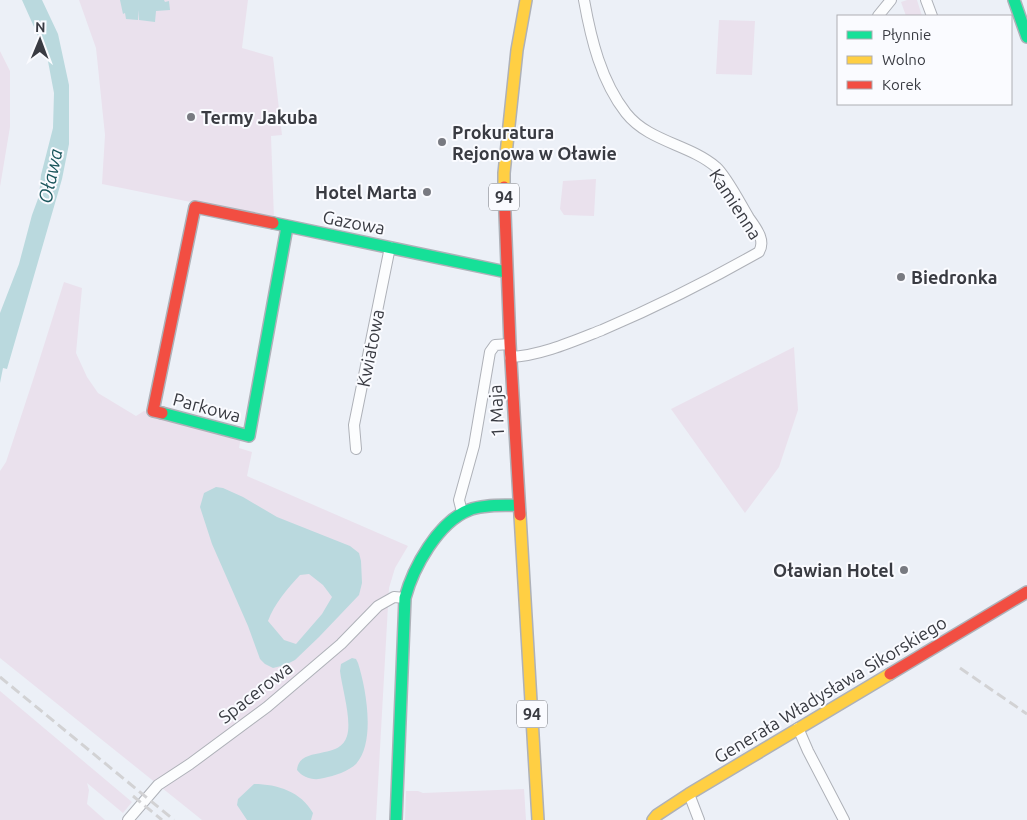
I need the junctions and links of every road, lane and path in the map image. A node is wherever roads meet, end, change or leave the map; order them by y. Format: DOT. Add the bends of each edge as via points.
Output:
graph roads {
  1 [pos="526,0"];
  2 [pos="584,0"];
  3 [pos="891,0"];
  4 [pos="926,0"];
  5 [pos="1014,0"];
  6 [pos="879,15"];
  7 [pos="932,15"];
  8 [pos="1027,37"];
  9 [pos="196,207"];
  10 [pos="287,227"];
  11 [pos="390,247"];
  12 [pos="506,272"];
  13 [pos="510,344"];
  14 [pos="510,357"];
  15 [pos="356,449"];
  16 [pos="519,505"];
  17 [pos="464,512"];
  18 [pos="1027,592"];
  19 [pos="405,598"];
  20 [pos="798,728"];
  21 [pos="689,794"];
  22 [pos="128,820"];
  23 [pos="396,820"];
  24 [pos="538,820"];
  25 [pos="653,820"];
  26 [pos="699,820"];
  27 [pos="844,820"];
  1 -- 12 [label="street, 1 Maja / 94" via="504,173"];
  2 -- 14 [label="street, Kamienna" via="602,69 626,112 648,133 703,158 720,171 763,246 754,255 649,310 565,345"];
  3 -- 6 [label="street"];
  4 -- 7 [label="street"];
  5 -- 8 [label="street"];
  9 -- 10 [label="street, Gazowa"];
  9 -- 10 [label="street, Parkowa" via="153,411 249,436"];
  10 -- 11 [label="street, Gazowa"];
  11 -- 12 [label="street, Gazowa"];
  11 -- 15 [label="street, Kwiatowa" via="354,425"];
  12 -- 13 [label="street, 1 Maja / 94"];
  13 -- 14 [label="street, 1 Maja / 94"];
  13 -- 17 [label="street" via="495,346 489,356 474,446 459,500"];
  14 -- 16 [label="street, 1 Maja / 94"];
  16 -- 17 [label="street" via="480,507"];
  16 -- 24 [label="street, 1 Maja / 94"];
  17 -- 19 [label="street" via="429,546 414,570"];
  18 -- 20 [label="street, Generała Władysława Sikorskiego"];
  19 -- 22 [label="street, Spacerowa" via="394,597 378,606 341,644 267,706 158,786"];
  19 -- 23 [label="street"];
  20 -- 21 [label="street, Generała Władysława Sikorskiego"];
  20 -- 27 [label="street"];
  21 -- 25 [label="street, Generała Władysława Sikorskiego"];
  21 -- 26 [label="street"];
}
